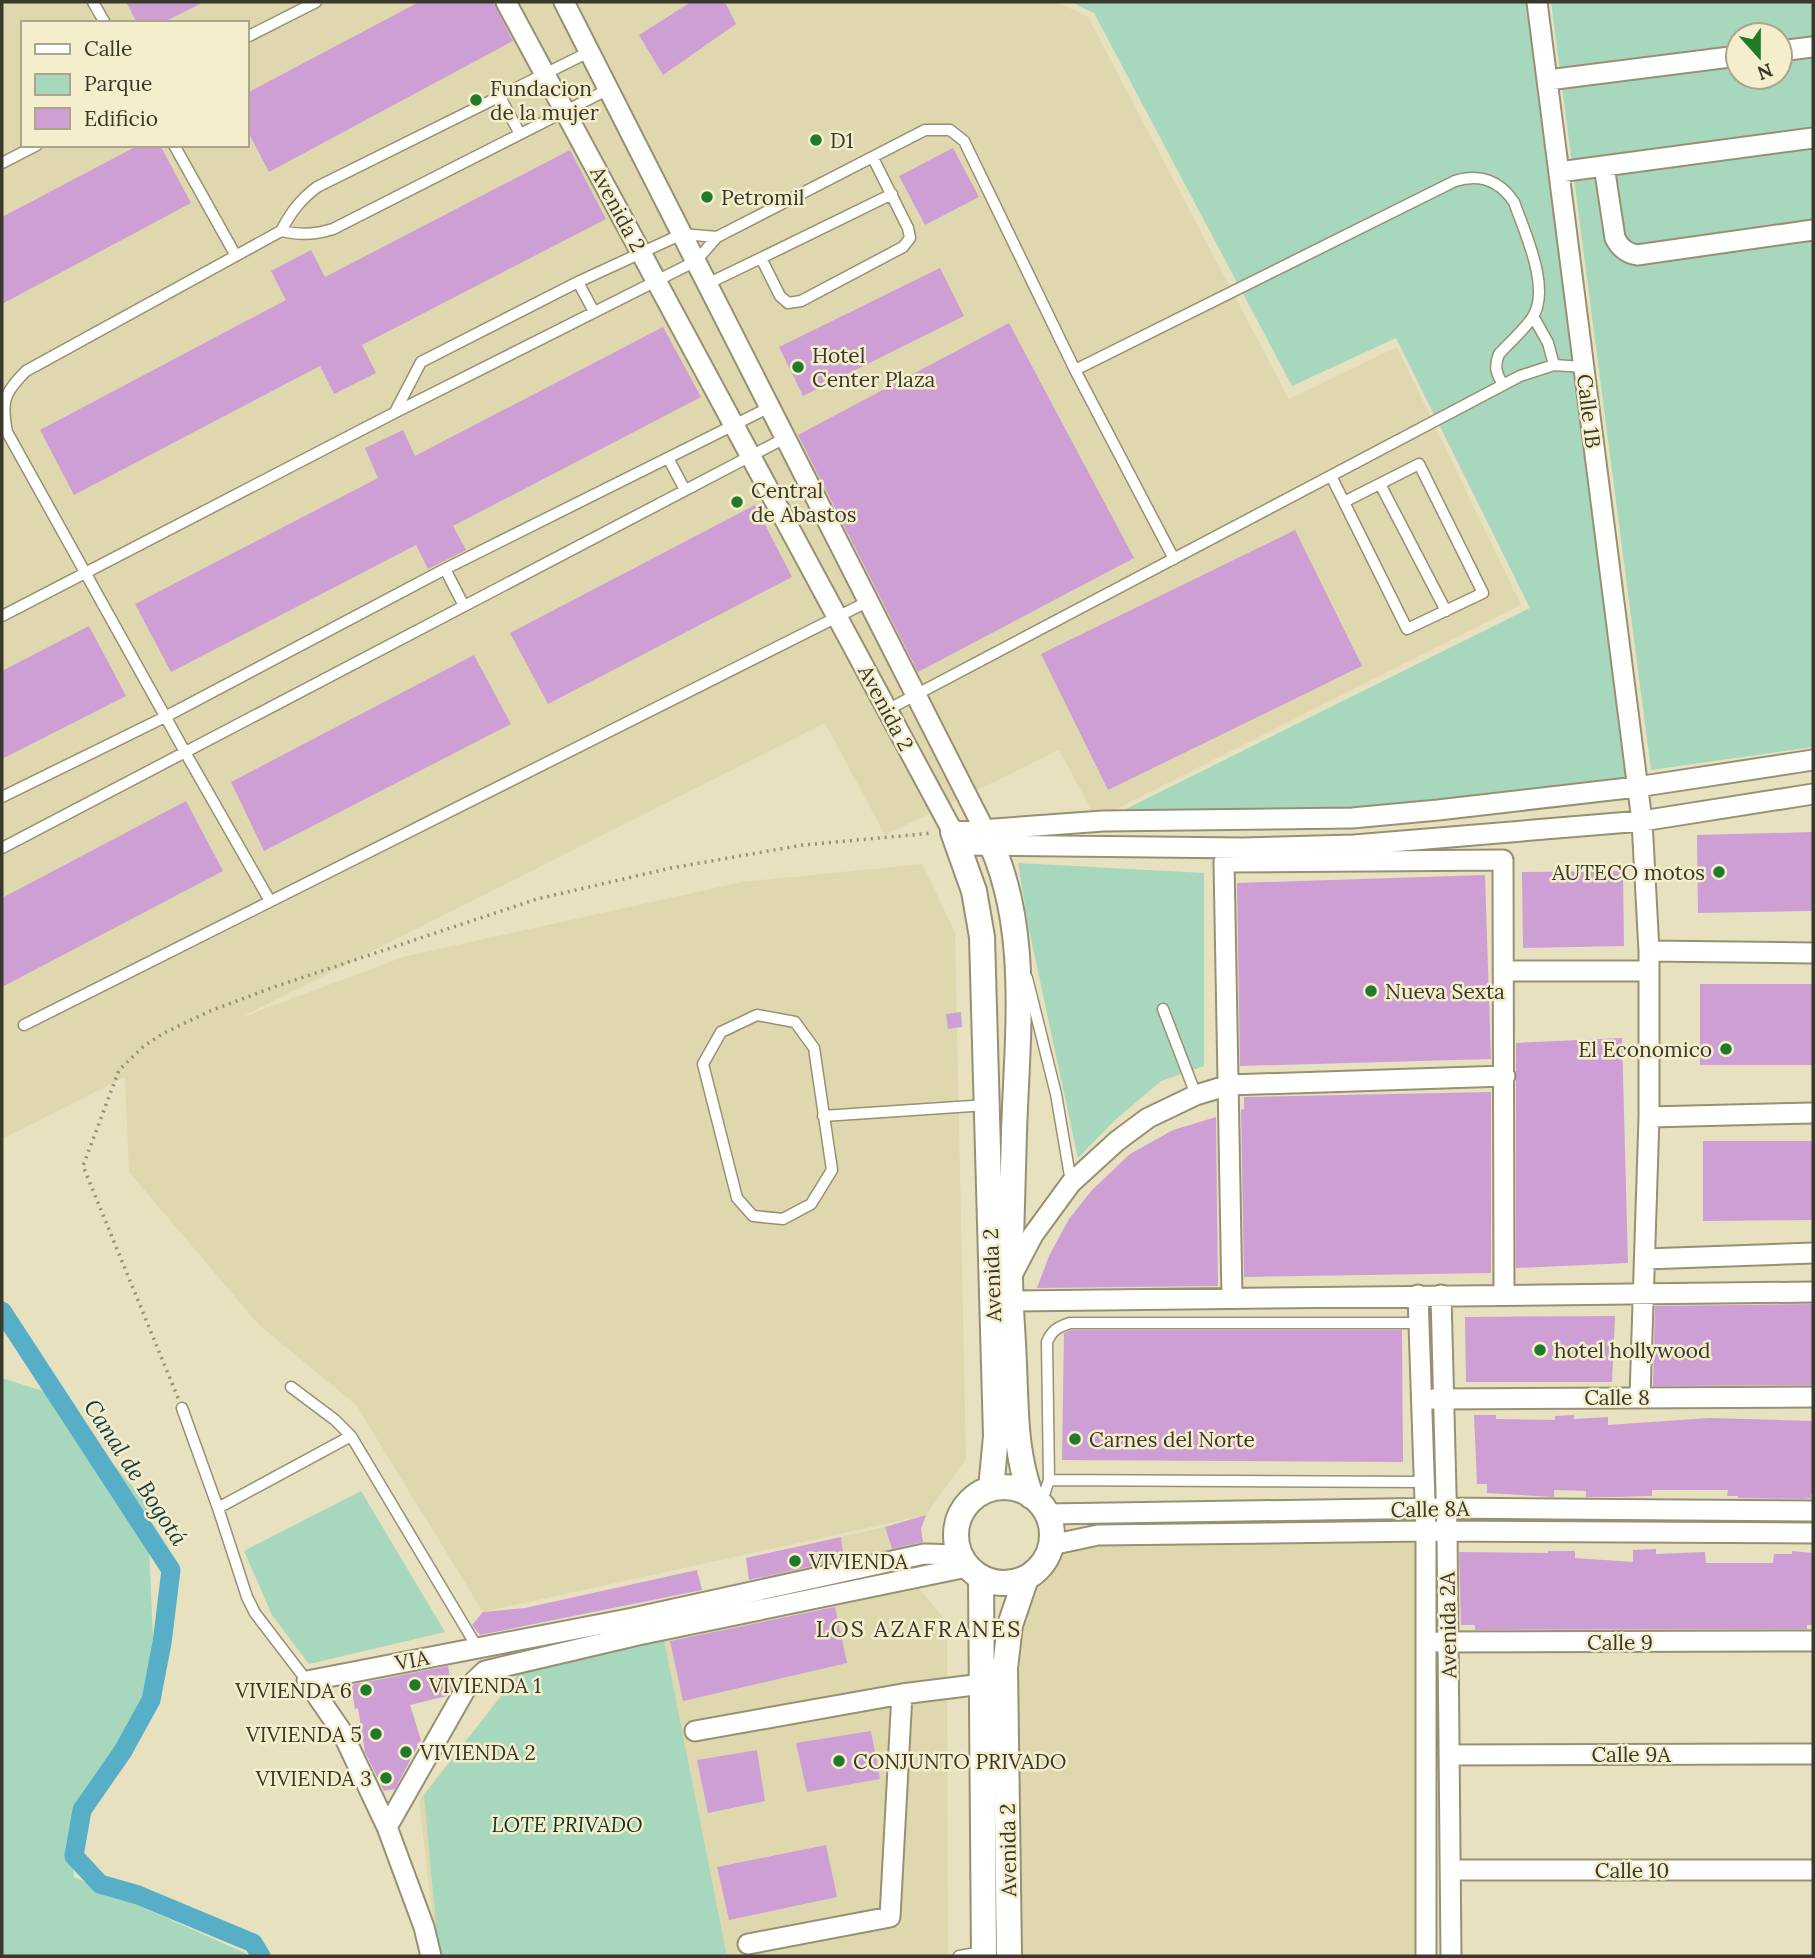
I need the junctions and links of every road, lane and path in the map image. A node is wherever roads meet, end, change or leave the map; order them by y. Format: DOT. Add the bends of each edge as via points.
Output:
graph roads {
  1 [pos="93,2"];
  2 [pos="316,2"];
  3 [pos="506,2"];
  4 [pos="564,2"];
  5 [pos="1537,2"];
  6 [pos="104,21"];
  7 [pos="248,36"];
  8 [pos="1812,47"];
  9 [pos="1794,49"];
  10 [pos="589,52"];
  11 [pos="1724,58"];
  12 [pos="545,74"];
  13 [pos="1548,80"];
  14 [pos="609,89"];
  15 [pos="500,97"];
  16 [pos="565,111"];
  17 [pos="520,134"];
  18 [pos="1813,138"];
  19 [pos="33,147"];
  20 [pos="175,147"];
  21 [pos="873,158"];
  22 [pos="2,163"];
  23 [pos="1604,166"];
  24 [pos="1559,172"];
  25 [pos="892,194"];
  26 [pos="1813,230"];
  27 [pos="281,231"];
  28 [pos="682,234"];
  29 [pos="717,236"];
  30 [pos="641,252"];
  31 [pos="236,257"];
  32 [pos="761,258"];
  33 [pos="696,261"];
  34 [pos="656,281"];
  35 [pos="578,282"];
  36 [pos="707,284"];
  37 [pos="594,312"];
  38 [pos="1533,316"];
  39 [pos="1554,365"];
  40 [pos="1583,367"];
  41 [pos="1075,370"];
  42 [pos="1503,384"];
  43 [pos="770,407"];
  44 [pos="394,413"];
  45 [pos="734,425"];
  46 [pos="785,438"];
  47 [pos="750,456"];
  48 [pos="668,458"];
  49 [pos="1331,476"];
  50 [pos="1380,484"];
  51 [pos="685,490"];
  52 [pos="1344,502"];
  53 [pos="1174,559"];
  54 [pos="445,569"];
  55 [pos="86,572"];
  56 [pos="869,601"];
  57 [pos="464,606"];
  58 [pos="1446,611"];
  59 [pos="2,616"];
  60 [pos="837,617"];
  61 [pos="916,695"];
  62 [pos="887,710"];
  63 [pos="165,717"];
  64 [pos="185,752"];
  65 [pos="1813,760"];
  66 [pos="1637,787"];
  67 [pos="1813,794"];
  68 [pos="2,797"];
  69 [pos="1642,821"];
  70 [pos="956,838"];
  71 [pos="988,838"];
  72 [pos="2,848"];
  73 [pos="270,901"];
  74 [pos="1014,925"];
  75 [pos="1813,953"];
  76 [pos="1649,961"];
  77 [pos="1504,971"];
  78 [pos="1163,1009"];
  79 [pos="24,1025"];
  80 [pos="1505,1076"];
  81 [pos="1229,1085"];
  82 [pos="1196,1096"];
  83 [pos="987,1105"];
  84 [pos="1813,1113"];
  85 [pos="823,1116"];
  86 [pos="1649,1117"];
  87 [pos="1071,1183"];
  88 [pos="1813,1253"];
  89 [pos="1645,1259"];
  90 [pos="1011,1290"];
  91 [pos="1813,1292"];
  92 [pos="1643,1293"];
  93 [pos="1504,1294"];
  94 [pos="1418,1295"];
  95 [pos="1441,1295"];
  96 [pos="1232,1298"];
  97 [pos="1419,1323"];
  98 [pos="291,1387"];
  99 [pos="1640,1397"];
  100 [pos="1813,1397"];
  101 [pos="1421,1399"];
  102 [pos="1443,1399"];
  103 [pos="182,1408"];
  104 [pos="351,1436"];
  105 [pos="1423,1482"];
  106 [pos="991,1489"];
  107 [pos="1042,1498"];
  108 [pos="218,1508"];
  109 [pos="1446,1508"];
  110 [pos="1424,1509"];
  111 [pos="1813,1511"];
  112 [pos="1426,1531"];
  113 [pos="1447,1531"];
  114 [pos="1813,1533"];
  115 [pos="1051,1545"];
  116 [pos="969,1567"];
  117 [pos="1026,1578"];
  118 [pos="635,1627"];
  119 [pos="1813,1640"];
  120 [pos="1448,1642"];
  121 [pos="1426,1643"];
  122 [pos="477,1647"];
  123 [pos="307,1681"];
  124 [pos="982,1684"];
  125 [pos="902,1694"];
  126 [pos="695,1731"];
  127 [pos="1813,1754"];
  128 [pos="1449,1755"];
  129 [pos="387,1827"];
  130 [pos="1451,1870"];
  131 [pos="1813,1870"];
  132 [pos="748,1944"];
  133 [pos="984,1954"];
  134 [pos="431,1956"];
  135 [pos="959,1956"];
  136 [pos="1009,1956"];
  137 [pos="1426,1956"];
  138 [pos="1451,1956"];
  1 -- 6 [label="lane"];
  2 -- 7 [label="lane"];
  3 -- 12 [label="street, Avenida 2"];
  4 -- 10 [label="street, Avenida 2"];
  5 -- 13 [label="street, Calle 1B"];
  8 -- 9 [label="street"];
  10 -- 12 [label="lane"];
  10 -- 14 [label="street, Avenida 2"];
  11 -- 13 [label="street"];
  12 -- 15 [label="lane"];
  12 -- 16 [label="street, Avenida 2"];
  13 -- 24 [label="street, Calle 1B"];
  14 -- 16 [label="lane"];
  14 -- 28 [label="street, Avenida 2"];
  15 -- 17 [label="lane"];
  15 -- 27 [label="lane" via="317,187 300,200"];
  16 -- 17 [label="lane"];
  16 -- 30 [label="street, Avenida 2"];
  17 -- 27 [label="lane" via="333,229 301,235"];
  18 -- 23 [label="street"];
  19 -- 22 [label="lane"];
  20 -- 31 [label="lane"];
  21 -- 25 [label="lane"];
  21 -- 29 [label="lane"];
  21 -- 41 [label="lane" via="925,130 950,130 964,141"];
  23 -- 24 [label="street"];
  23 -- 26 [label="street" via="1615,238 1630,254"];
  24 -- 40 [label="street, Calle 1B"];
  25 -- 32 [label="lane"];
  25 -- 32 [label="lane" via="908,228 910,238 903,247 800,301 788,303 779,296"];
  27 -- 31 [label="lane"];
  28 -- 29 [label="lane"];
  28 -- 30 [label="lane"];
  28 -- 33 [label="street, Avenida 2"];
  29 -- 33 [label="lane"];
  30 -- 34 [label="street, Avenida 2"];
  30 -- 35 [label="lane"];
  31 -- 55 [label="lane" via="26,371 9,388 3,407 7,432"];
  32 -- 36 [label="lane"];
  33 -- 34 [label="lane"];
  33 -- 36 [label="street, Avenida 2"];
  34 -- 37 [label="lane"];
  34 -- 45 [label="street, Avenida 2"];
  35 -- 37 [label="lane"];
  35 -- 44 [label="lane" via="421,362"];
  36 -- 43 [label="street, Avenida 2"];
  37 -- 44 [label="lane"];
  38 -- 39 [label="lane"];
  38 -- 41 [label="lane" via="1539,296 1536,267 1514,202 1491,181 1464,178"];
  38 -- 42 [label="lane" via="1499,354 1496,368"];
  39 -- 40 [label="lane"];
  39 -- 42 [label="lane"];
  40 -- 66 [label="street, Calle 1B"];
  41 -- 53 [label="lane"];
  42 -- 49 [label="lane"];
  43 -- 45 [label="lane"];
  43 -- 46 [label="street, Avenida 2"];
  44 -- 55 [label="lane"];
  45 -- 47 [label="street, Avenida 2"];
  45 -- 48 [label="lane"];
  46 -- 47 [label="lane"];
  46 -- 56 [label="street, Avenida 2"];
  47 -- 51 [label="lane"];
  47 -- 60 [label="street, Avenida 2"];
  48 -- 51 [label="lane"];
  48 -- 54 [label="lane"];
  49 -- 52 [label="lane"];
  49 -- 53 [label="lane"];
  50 -- 52 [label="lane"];
  50 -- 58 [label="lane"];
  50 -- 58 [label="lane" via="1419,464 1483,593"];
  51 -- 57 [label="lane"];
  52 -- 58 [label="lane" via="1407,629"];
  53 -- 61 [label="lane"];
  54 -- 57 [label="lane"];
  54 -- 63 [label="lane"];
  55 -- 59 [label="lane"];
  55 -- 63 [label="lane"];
  56 -- 60 [label="lane"];
  56 -- 61 [label="street, Avenida 2"];
  57 -- 64 [label="lane"];
  60 -- 62 [label="street, Avenida 2"];
  60 -- 73 [label="lane"];
  61 -- 62 [label="lane"];
  61 -- 71 [label="street, Avenida 2"];
  62 -- 70 [label="street, Avenida 2"];
  63 -- 64 [label="lane"];
  63 -- 68 [label="lane"];
  64 -- 72 [label="lane"];
  64 -- 73 [label="lane"];
  65 -- 66 [label="street"];
  66 -- 69 [label="street, Calle 1B"];
  66 -- 71 [label="street" via="1352,818 1103,821"];
  67 -- 69 [label="street"];
  69 -- 71 [label="street" via="1354,845 1243,848"];
  69 -- 76 [label="street, Calle 1B"];
  70 -- 71 [label="street"];
  70 -- 83 [label="street, Avenida 2" via="974,891 982,937"];
  70 -- 103 [label="path" via="803,845 537,898 261,992 181,1024 144,1046 119,1070 83,1166"];
  71 -- 74 [label="street, Avenida 2"];
  73 -- 79 [label="lane"];
  74 -- 87 [label="lane" via="1056,1094"];
  74 -- 90 [label="street, Avenida 2" via="1018,996"];
  75 -- 76 [label="street"];
  76 -- 77 [label="street"];
  76 -- 86 [label="street, Calle 1B"];
  77 -- 80 [label="street"];
  77 -- 81 [label="street" via="1503,860 1224,862"];
  78 -- 82 [label="lane"];
  80 -- 81 [label="street"];
  80 -- 93 [label="street"];
  81 -- 82 [label="street"];
  81 -- 96 [label="street"];
  82 -- 87 [label="street" via="1148,1118"];
  83 -- 85 [label="lane"];
  83 -- 106 [label="street, Avenida 2" via="996,1436"];
  84 -- 86 [label="street"];
  85 -- 85 [label="lane" via="814,1048 795,1021 757,1015 720,1032 703,1064 737,1198 752,1216 783,1219 811,1204 832,1170"];
  86 -- 89 [label="street, Calle 1B"];
  87 -- 90 [label="street" via="1033,1235"];
  88 -- 89 [label="street"];
  89 -- 92 [label="street, Calle 1B"];
  90 -- 96 [label="street"];
  90 -- 107 [label="street, Avenida 2" via="1021,1470"];
  91 -- 92 [label="street"];
  92 -- 93 [label="street"];
  92 -- 99 [label="street, Calle 1B"];
  93 -- 95 [label="street"];
  94 -- 95 [label="street"];
  94 -- 96 [label="street"];
  94 -- 97 [label="street, Avenida 2A"];
  95 -- 102 [label="street, Avenida 2A"];
  97 -- 101 [label="street, Avenida 2A"];
  97 -- 107 [label="lane" via="1070,1323 1059,1327 1047,1342"];
  98 -- 104 [label="lane"];
  99 -- 100 [label="street, Calle 8"];
  99 -- 102 [label="street, Calle 8"];
  101 -- 102 [label="street, Calle 8"];
  101 -- 105 [label="street, Avenida 2A"];
  102 -- 109 [label="street, Avenida 2A"];
  103 -- 108 [label="lane"];
  104 -- 108 [label="lane"];
  104 -- 122 [label="lane"];
  105 -- 107 [label="lane"];
  105 -- 110 [label="street, Avenida 2A"];
  106 -- 107 [label="street" via="1018,1490"];
  106 -- 116 [label="street" via="976,1496 957,1523 956,1539"];
  107 -- 110 [label="street, Calle 8A"];
  107 -- 115 [label="street"];
  108 -- 123 [label="lane" via="251,1605"];
  109 -- 110 [label="street, Calle 8A"];
  109 -- 111 [label="street, Calle 8A"];
  109 -- 113 [label="street, Avenida 2A"];
  110 -- 112 [label="street, Avenida 2A"];
  112 -- 113 [label="street, Calle 8A"];
  112 -- 115 [label="street, Calle 8A" via="1098,1535"];
  112 -- 121 [label="street, Avenida 2A"];
  113 -- 114 [label="street, Calle 8A"];
  113 -- 120 [label="street, Avenida 2A"];
  115 -- 117 [label="street" via="1038,1570"];
  116 -- 117 [label="street" via="1003,1583"];
  116 -- 118 [label="street" via="924,1554"];
  116 -- 124 [label="street, Avenida 2"];
  117 -- 136 [label="street, Avenida 2" via="1010,1625 1005,1668"];
  118 -- 122 [label="street, VIA"];
  118 -- 129 [label="street" via="485,1671 474,1679"];
  119 -- 120 [label="street, Calle 9"];
  120 -- 121 [label="street, Calle 9"];
  120 -- 128 [label="street, Avenida 2A"];
  121 -- 137 [label="street, Avenida 2A"];
  122 -- 123 [label="street, VIA"];
  123 -- 129 [label="street" via="342,1732"];
  124 -- 125 [label="street"];
  124 -- 133 [label="street, Avenida 2"];
  125 -- 126 [label="street"];
  125 -- 132 [label="street" via="890,1917"];
  127 -- 128 [label="street, Calle 9A"];
  128 -- 130 [label="street, Avenida 2A"];
  129 -- 134 [label="street"];
  130 -- 131 [label="street, Calle 10"];
  130 -- 138 [label="street, Avenida 2A"];
  133 -- 135 [label="lane"];
}
